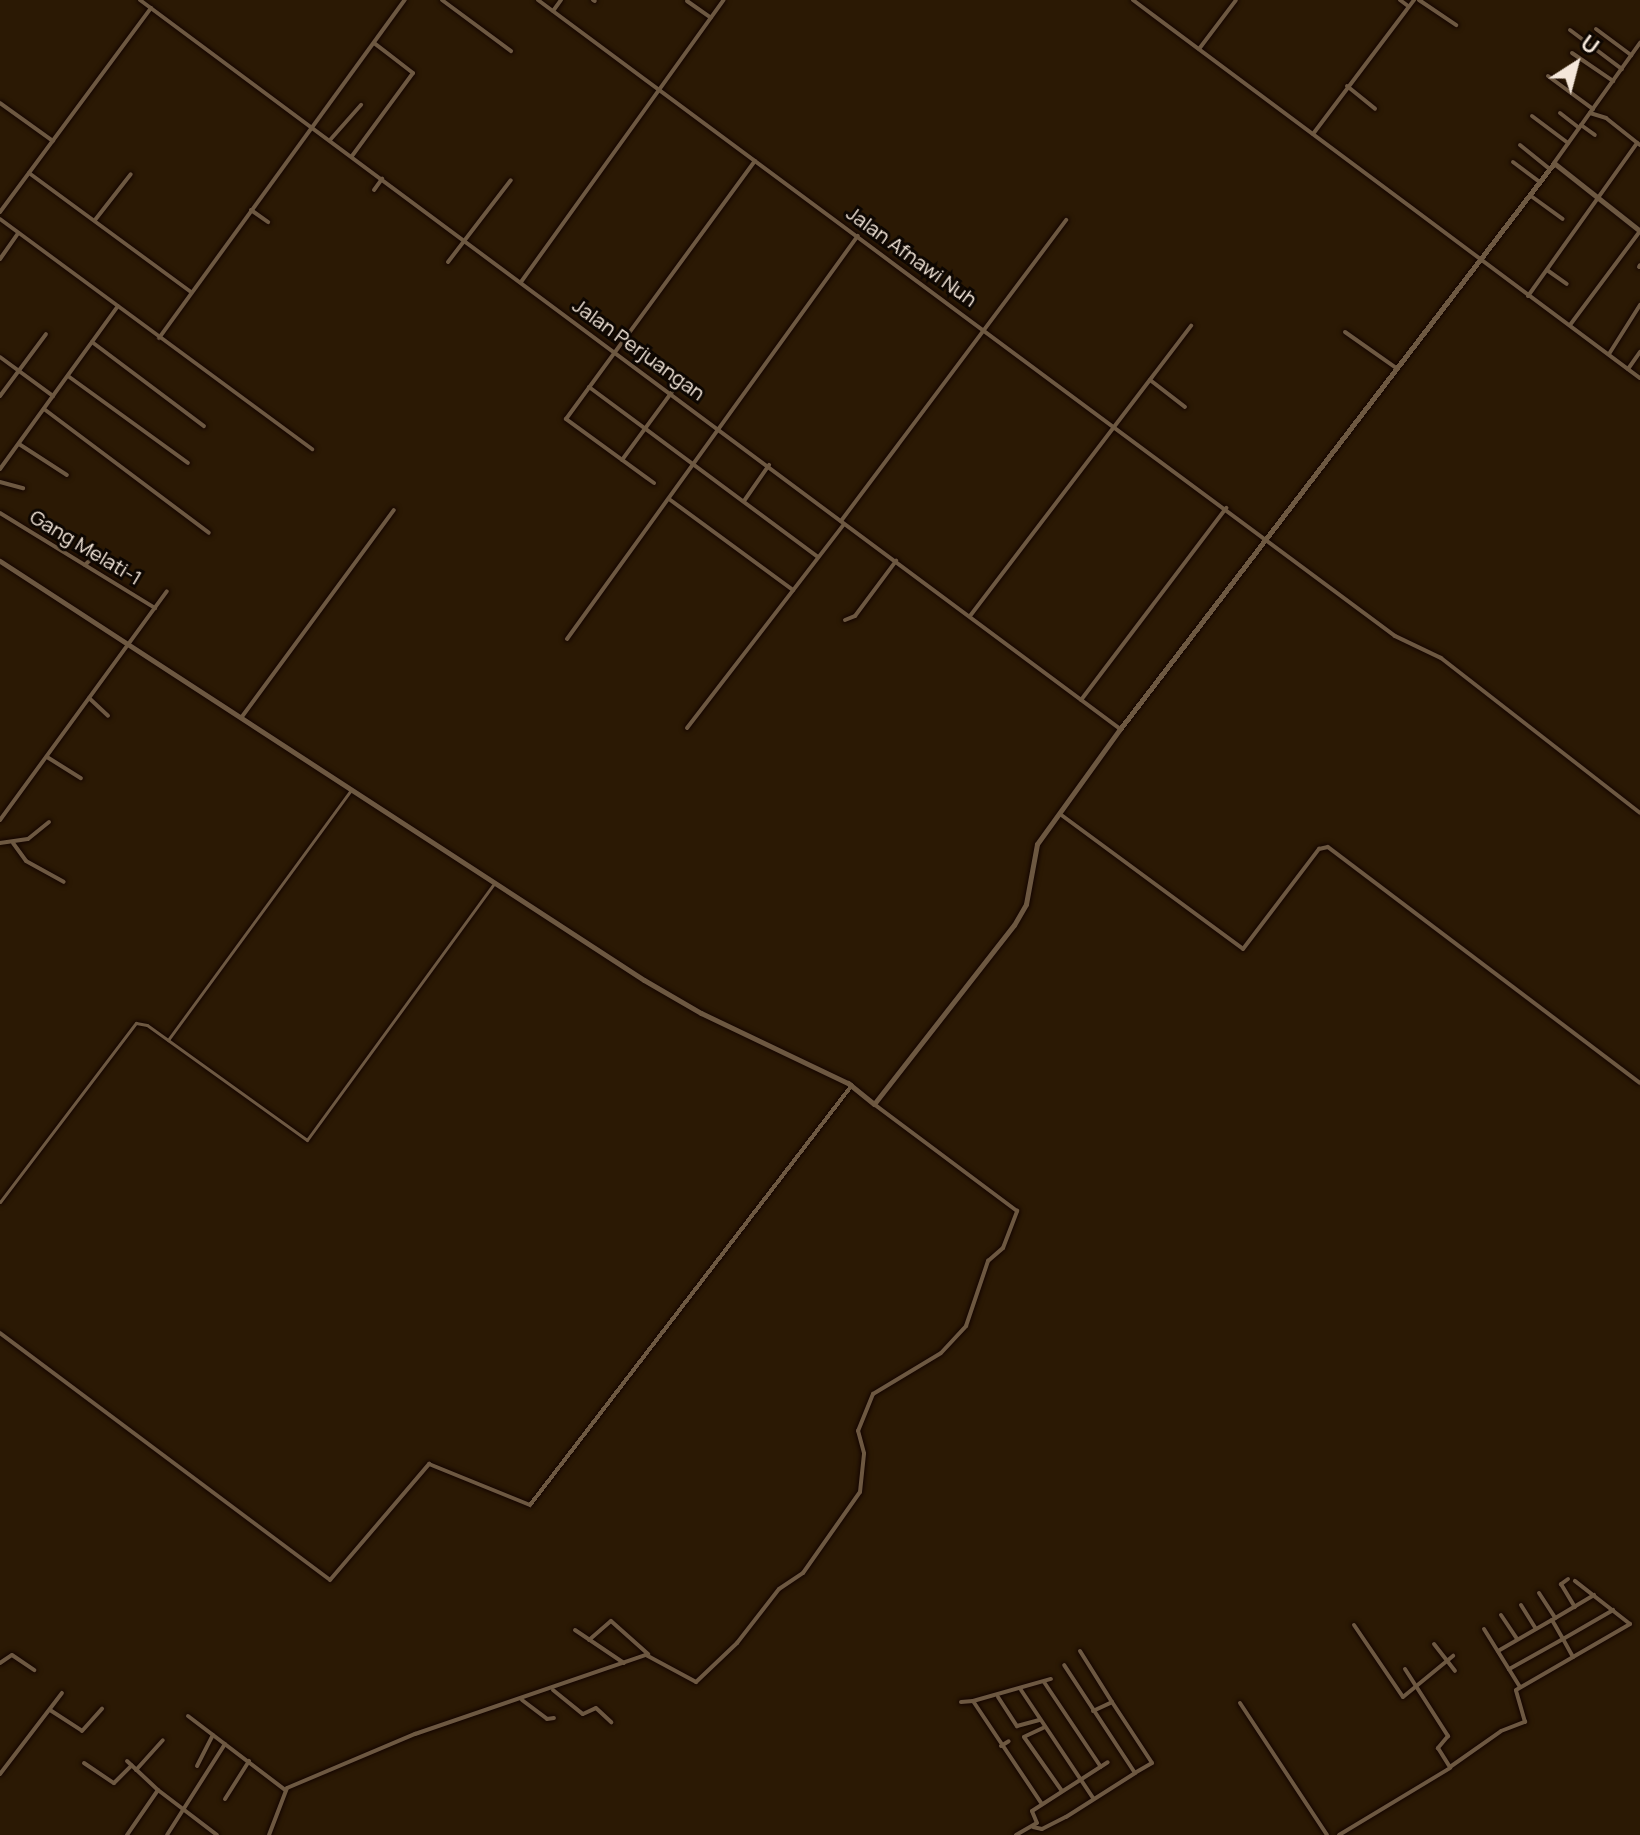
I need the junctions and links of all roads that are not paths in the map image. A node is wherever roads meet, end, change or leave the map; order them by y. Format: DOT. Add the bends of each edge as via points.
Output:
graph roads {
  1 [pos="140,0"];
  2 [pos="405,0"];
  3 [pos="442,0"];
  4 [pos="538,0"];
  5 [pos="561,0"];
  6 [pos="724,0"];
  7 [pos="1133,0"];
  8 [pos="1236,0"];
  9 [pos="1400,0"];
  10 [pos="1416,0"];
  11 [pos="687,1"];
  12 [pos="1408,6"];
  13 [pos="151,8"];
  14 [pos="553,11"];
  15 [pos="711,19"];
  16 [pos="1456,25"];
  17 [pos="1596,29"];
  18 [pos="1570,30"];
  19 [pos="374,43"];
  20 [pos="1640,43"];
  21 [pos="1199,49"];
  22 [pos="511,51"];
  23 [pos="1572,53"];
  24 [pos="1631,55"];
  25 [pos="1622,69"];
  26 [pos="1548,76"];
  27 [pos="1613,81"];
  28 [pos="1347,86"];
  29 [pos="658,90"];
  30 [pos="0,103"];
  31 [pos="361,105"];
  32 [pos="1375,109"];
  33 [pos="1591,111"];
  34 [pos="1560,113"];
  35 [pos="1532,116"];
  36 [pos="312,127"];
  37 [pos="1580,127"];
  38 [pos="1313,134"];
  39 [pos="1595,135"];
  40 [pos="330,140"];
  41 [pos="53,141"];
  42 [pos="1568,143"];
  43 [pos="1639,144"];
  44 [pos="1520,145"];
  45 [pos="351,156"];
  46 [pos="755,160"];
  47 [pos="1513,162"];
  48 [pos="1552,166"];
  49 [pos="29,173"];
  50 [pos="131,174"];
  51 [pos="382,179"];
  52 [pos="511,180"];
  53 [pos="1541,183"];
  54 [pos="374,190"];
  55 [pos="1531,196"];
  56 [pos="1598,197"];
  57 [pos="251,210"];
  58 [pos="0,212"];
  59 [pos="0,219"];
  60 [pos="1563,219"];
  61 [pos="95,220"];
  62 [pos="1066,220"];
  63 [pos="268,222"];
  64 [pos="1640,231"];
  65 [pos="18,233"];
  66 [pos="858,236"];
  67 [pos="465,240"];
  68 [pos="2,252"];
  69 [pos="0,259"];
  70 [pos="1482,261"];
  71 [pos="448,262"];
  72 [pos="1547,270"];
  73 [pos="521,282"];
  74 [pos="1567,284"];
  75 [pos="191,292"];
  76 [pos="1528,296"];
  77 [pos="1640,305"];
  78 [pos="118,306"];
  79 [pos="1570,325"];
  80 [pos="1191,326"];
  81 [pos="983,328"];
  82 [pos="1345,332"];
  83 [pos="46,334"];
  84 [pos="159,338"];
  85 [pos="92,342"];
  86 [pos="616,351"];
  87 [pos="1640,352"];
  88 [pos="1609,354"];
  89 [pos="0,357"];
  90 [pos="1628,369"];
  91 [pos="1398,370"];
  92 [pos="19,371"];
  93 [pos="68,376"];
  94 [pos="1640,378"];
  95 [pos="1150,380"];
  96 [pos="589,387"];
  97 [pos="672,392"];
  98 [pos="0,396"];
  99 [pos="53,396"];
  100 [pos="1185,407"];
  101 [pos="44,409"];
  102 [pos="204,426"];
  103 [pos="1116,426"];
  104 [pos="645,428"];
  105 [pos="721,429"];
  106 [pos="19,444"];
  107 [pos="312,449"];
  108 [pos="622,460"];
  109 [pos="188,463"];
  110 [pos="694,464"];
  111 [pos="769,465"];
  112 [pos="0,469"];
  113 [pos="67,475"];
  114 [pos="0,482"];
  115 [pos="654,483"];
  116 [pos="23,488"];
  117 [pos="669,498"];
  118 [pos="744,501"];
  119 [pos="1226,508"];
  120 [pos="394,510"];
  121 [pos="0,513"];
  122 [pos="843,522"];
  123 [pos="209,533"];
  124 [pos="1268,537"];
  125 [pos="98,552"];
  126 [pos="818,557"];
  127 [pos="0,561"];
  128 [pos="896,561"];
  129 [pos="85,565"];
  130 [pos="793,590"];
  131 [pos="167,591"];
  132 [pos="155,608"];
  133 [pos="970,616"];
  134 [pos="845,620"];
  135 [pos="567,639"];
  136 [pos="127,645"];
  137 [pos="89,698"];
  138 [pos="1081,700"];
  139 [pos="108,716"];
  140 [pos="241,718"];
  141 [pos="687,728"];
  142 [pos="1119,728"];
  143 [pos="47,757"];
  144 [pos="81,778"];
  145 [pos="351,790"];
  146 [pos="1640,813"];
  147 [pos="1060,814"];
  148 [pos="0,820"];
  149 [pos="49,822"];
  150 [pos="0,843"];
  151 [pos="13,843"];
  152 [pos="64,882"];
  153 [pos="494,884"];
  154 [pos="168,1040"];
  155 [pos="1640,1083"];
  156 [pos="852,1085"];
  157 [pos="874,1104"];
  158 [pos="0,1202"];
  159 [pos="0,1333"];
  160 [pos="1568,1579"];
  161 [pos="1575,1581"];
  162 [pos="1539,1593"];
  163 [pos="1594,1595"];
  164 [pos="1521,1605"];
  165 [pos="1575,1607"];
  166 [pos="1613,1610"];
  167 [pos="1501,1615"];
  168 [pos="1554,1619"];
  169 [pos="1354,1625"];
  170 [pos="1484,1629"];
  171 [pos="1536,1629"];
  172 [pos="575,1630"];
  173 [pos="1517,1639"];
  174 [pos="1563,1639"];
  175 [pos="589,1640"];
  176 [pos="1434,1644"];
  177 [pos="1080,1651"];
  178 [pos="1498,1651"];
  179 [pos="650,1656"];
  180 [pos="1453,1656"];
  181 [pos="1573,1657"];
  182 [pos="1447,1660"];
  183 [pos="0,1663"];
  184 [pos="624,1663"];
  185 [pos="1064,1665"];
  186 [pos="1405,1669"];
  187 [pos="1509,1669"];
  188 [pos="34,1670"];
  189 [pos="1455,1671"];
  190 [pos="1051,1679"];
  191 [pos="1044,1682"];
  192 [pos="1520,1687"];
  193 [pos="1418,1688"];
  194 [pos="553,1690"];
  195 [pos="1021,1690"];
  196 [pos="62,1693"];
  197 [pos="998,1697"];
  198 [pos="522,1700"];
  199 [pos="973,1701"];
  200 [pos="961,1702"];
  201 [pos="1112,1702"];
  202 [pos="1240,1703"];
  203 [pos="102,1709"];
  204 [pos="50,1710"];
  205 [pos="1093,1711"];
  206 [pos="188,1716"];
  207 [pos="554,1718"];
  208 [pos="1040,1720"];
  209 [pos="611,1722"];
  210 [pos="1045,1727"];
  211 [pos="213,1735"];
  212 [pos="1024,1737"];
  213 [pos="1016,1738"];
  214 [pos="163,1740"];
  215 [pos="1009,1741"];
  216 [pos="225,1744"];
  217 [pos="1001,1746"];
  218 [pos="249,1761"];
  219 [pos="1108,1762"];
  220 [pos="84,1763"];
  221 [pos="197,1766"];
  222 [pos="1101,1767"];
  223 [pos="1450,1767"];
  224 [pos="1,1769"];
  225 [pos="136,1770"];
  226 [pos="1135,1773"];
  227 [pos="1081,1779"];
  228 [pos="158,1790"];
  229 [pos="285,1790"];
  230 [pos="1062,1791"];
  231 [pos="1093,1798"];
  232 [pos="225,1799"];
  233 [pos="1042,1804"];
  234 [pos="184,1812"];
  235 [pos="1033,1827"];
  236 [pos="127,1835"];
  237 [pos="167,1835"];
  238 [pos="217,1835"];
  239 [pos="269,1835"];
  240 [pos="1016,1835"];
  241 [pos="1327,1835"];
  242 [pos="1339,1835"];
  1 -- 13 [label="street, Jalan Perjuangan"];
  2 -- 19 [label="street"];
  3 -- 22 [label="street"];
  4 -- 14 [label="street, Jalan Afnawi Nuh"];
  5 -- 14 [label="street"];
  6 -- 15 [label="street"];
  7 -- 21 [label="street"];
  8 -- 21 [label="street"];
  9 -- 12 [label="street"];
  10 -- 12 [label="street"];
  10 -- 16 [label="street"];
  11 -- 15 [label="street"];
  12 -- 28 [label="street"];
  13 -- 36 [label="street, Jalan Perjuangan"];
  13 -- 41 [label="street"];
  14 -- 29 [label="street, Jalan Afnawi Nuh"];
  15 -- 29 [label="street"];
  17 -- 24 [label="street"];
  18 -- 25 [label="street"];
  19 -- 36 [label="street"];
  19 -- 45 [label="street" via="413,73"];
  20 -- 24 [label="street"];
  21 -- 38 [label="street"];
  23 -- 27 [label="street"];
  24 -- 25 [label="street"];
  25 -- 27 [label="street"];
  26 -- 33 [label="street"];
  27 -- 33 [label="street"];
  28 -- 32 [label="street"];
  28 -- 38 [label="street"];
  29 -- 46 [label="street, Jalan Afnawi Nuh"];
  29 -- 73 [label="street"];
  30 -- 41 [label="street"];
  31 -- 40 [label="street"];
  33 -- 37 [label="street"];
  33 -- 43 [label="street"];
  34 -- 37 [label="street"];
  35 -- 42 [label="street"];
  36 -- 40 [label="street, Jalan Perjuangan"];
  36 -- 57 [label="street"];
  37 -- 39 [label="street"];
  37 -- 42 [label="street"];
  38 -- 70 [label="street"];
  40 -- 45 [label="street, Jalan Perjuangan"];
  41 -- 49 [label="street"];
  42 -- 48 [label="street"];
  43 -- 56 [label="street"];
  44 -- 48 [label="street"];
  45 -- 51 [label="street, Jalan Perjuangan"];
  46 -- 66 [label="street, Jalan Afnawi Nuh"];
  46 -- 86 [label="street"];
  47 -- 53 [label="street"];
  48 -- 53 [label="street"];
  48 -- 56 [label="street"];
  49 -- 58 [label="street"];
  49 -- 61 [label="street"];
  50 -- 61 [label="street"];
  51 -- 54 [label="street"];
  51 -- 67 [label="street, Jalan Perjuangan"];
  52 -- 67 [label="street"];
  53 -- 55 [label="street"];
  55 -- 60 [label="street"];
  55 -- 70 [label="street"];
  56 -- 64 [label="street"];
  56 -- 72 [label="street"];
  57 -- 63 [label="street"];
  57 -- 75 [label="street"];
  59 -- 65 [label="street"];
  61 -- 75 [label="street"];
  62 -- 81 [label="street"];
  64 -- 79 [label="street"];
  65 -- 68 [label="street"];
  65 -- 78 [label="street"];
  66 -- 81 [label="street, Jalan Afnawi Nuh"];
  66 -- 105 [label="street"];
  67 -- 71 [label="street"];
  67 -- 73 [label="street, Jalan Perjuangan"];
  68 -- 69 [label="street"];
  70 -- 76 [label="street"];
  70 -- 91 [label="street"];
  72 -- 74 [label="street"];
  72 -- 76 [label="street"];
  73 -- 86 [label="street, Jalan Perjuangan"];
  75 -- 84 [label="street"];
  76 -- 79 [label="street"];
  77 -- 88 [label="street"];
  78 -- 84 [label="street"];
  78 -- 85 [label="street"];
  79 -- 88 [label="street"];
  80 -- 95 [label="street"];
  81 -- 103 [label="street, Jalan Afnawi Nuh"];
  81 -- 122 [label="street"];
  82 -- 91 [label="street"];
  83 -- 92 [label="street"];
  84 -- 107 [label="street"];
  85 -- 93 [label="street"];
  85 -- 102 [label="street"];
  86 -- 96 [label="street"];
  86 -- 97 [label="street, Jalan Perjuangan"];
  87 -- 90 [label="street"];
  88 -- 90 [label="street"];
  89 -- 92 [label="street"];
  90 -- 94 [label="street"];
  91 -- 124 [label="street"];
  92 -- 98 [label="street"];
  92 -- 99 [label="street"];
  93 -- 99 [label="street"];
  93 -- 109 [label="street"];
  95 -- 100 [label="street"];
  95 -- 103 [label="street"];
  96 -- 104 [label="street"];
  96 -- 108 [label="street" via="566,419"];
  97 -- 104 [label="street"];
  97 -- 105 [label="street, Jalan Perjuangan"];
  99 -- 101 [label="street"];
  101 -- 106 [label="street"];
  101 -- 123 [label="street"];
  103 -- 119 [label="street, Jalan Afnawi Nuh"];
  103 -- 133 [label="street"];
  104 -- 108 [label="street"];
  104 -- 110 [label="street"];
  105 -- 110 [label="street"];
  105 -- 111 [label="street, Jalan Perjuangan"];
  106 -- 112 [label="street"];
  106 -- 113 [label="street"];
  108 -- 115 [label="street"];
  110 -- 117 [label="street"];
  110 -- 118 [label="street"];
  111 -- 118 [label="street"];
  111 -- 122 [label="street, Jalan Perjuangan"];
  114 -- 116 [label="street"];
  117 -- 130 [label="street"];
  117 -- 135 [label="street"];
  118 -- 126 [label="street"];
  119 -- 124 [label="street, Jalan Afnawi Nuh"];
  119 -- 138 [label="street"];
  120 -- 140 [label="street"];
  121 -- 129 [label="street, Gang Melati-1"];
  122 -- 126 [label="street"];
  122 -- 128 [label="street, Jalan Perjuangan"];
  124 -- 142 [label="street"];
  124 -- 146 [label="street, Jalan Afnawi Nuh" via="1405,643 1444,660"];
  125 -- 129 [label="street"];
  126 -- 130 [label="street"];
  127 -- 136 [label="street"];
  128 -- 133 [label="street, Jalan Perjuangan"];
  128 -- 134 [label="street" via="855,616"];
  129 -- 132 [label="street, Gang Melati-1"];
  130 -- 141 [label="street"];
  131 -- 132 [label="street"];
  132 -- 136 [label="street"];
  133 -- 138 [label="street, Jalan Perjuangan"];
  136 -- 137 [label="street"];
  136 -- 140 [label="street"];
  137 -- 139 [label="street"];
  137 -- 143 [label="street"];
  138 -- 142 [label="street, Jalan Perjuangan"];
  140 -- 145 [label="street"];
  142 -- 147 [label="street"];
  143 -- 144 [label="street"];
  143 -- 148 [label="street"];
  145 -- 153 [label="street"];
  145 -- 154 [label="street"];
  147 -- 155 [label="street" via="1243,949 1319,849 1328,847"];
  147 -- 157 [label="street" via="1035,848 1026,904 1014,925"];
  149 -- 151 [label="street"];
  150 -- 151 [label="street"];
  151 -- 152 [label="street" via="26,861"];
  153 -- 154 [label="street" via="306,1141"];
  153 -- 156 [label="street" via="682,1003"];
  154 -- 158 [label="street" via="145,1024 134,1024"];
  156 -- 157 [label="street"];
  156 -- 159 [label="street" via="530,1505 429,1464 330,1580"];
  157 -- 179 [label="street" via="1016,1209 1005,1245 988,1261 963,1330 943,1351 873,1394 858,1431 864,1453 857,1498 803,1573 779,1589 737,1643 696,1682"];
  160 -- 165 [label="street" via="1561,1584"];
  161 -- 163 [label="street"];
  162 -- 168 [label="street"];
  163 -- 165 [label="street"];
  163 -- 166 [label="street"];
  164 -- 171 [label="street"];
  165 -- 168 [label="street"];
  166 -- 174 [label="street"];
  166 -- 181 [label="street" via="1630,1626"];
  167 -- 173 [label="street"];
  168 -- 171 [label="street"];
  168 -- 174 [label="street"];
  169 -- 193 [label="street" via="1403,1697"];
  170 -- 178 [label="street"];
  171 -- 173 [label="street"];
  172 -- 175 [label="street"];
  173 -- 178 [label="street"];
  174 -- 181 [label="street"];
  174 -- 187 [label="street"];
  175 -- 179 [label="street" via="611,1621"];
  175 -- 184 [label="street"];
  176 -- 182 [label="street"];
  177 -- 201 [label="street"];
  178 -- 187 [label="street"];
  179 -- 184 [label="street"];
  180 -- 182 [label="street"];
  181 -- 192 [label="street"];
  182 -- 189 [label="street"];
  182 -- 193 [label="street"];
  183 -- 188 [label="street" via="12,1655"];
  184 -- 194 [label="street"];
  185 -- 205 [label="street"];
  186 -- 193 [label="street"];
  187 -- 192 [label="street"];
  190 -- 191 [label="street"];
  191 -- 195 [label="street"];
  191 -- 222 [label="street"];
  192 -- 223 [label="street" via="1515,1694 1525,1722 1501,1731"];
  193 -- 223 [label="street" via="1448,1736 1438,1748"];
  194 -- 198 [label="street"];
  194 -- 209 [label="street" via="583,1714 596,1708"];
  195 -- 197 [label="street"];
  195 -- 208 [label="street"];
  196 -- 204 [label="street"];
  197 -- 199 [label="street"];
  197 -- 208 [label="street" via="1017,1726"];
  198 -- 207 [label="street" via="547,1719"];
  198 -- 229 [label="street" via="415,1734"];
  199 -- 200 [label="street"];
  199 -- 217 [label="street"];
  201 -- 205 [label="street"];
  201 -- 226 [label="street" via="1152,1763"];
  202 -- 241 [label="street"];
  203 -- 204 [label="street" via="82,1731"];
  204 -- 224 [label="street"];
  205 -- 226 [label="street"];
  206 -- 211 [label="street"];
  208 -- 210 [label="street"];
  210 -- 212 [label="street"];
  210 -- 227 [label="street"];
  211 -- 216 [label="street"];
  211 -- 221 [label="street"];
  212 -- 213 [label="street"];
  212 -- 230 [label="street"];
  214 -- 225 [label="street"];
  215 -- 217 [label="street"];
  216 -- 218 [label="street"];
  216 -- 234 [label="street"];
  217 -- 233 [label="street"];
  218 -- 229 [label="street"];
  218 -- 232 [label="street"];
  219 -- 222 [label="street"];
  220 -- 225 [label="street" via="114,1783 129,1763"];
  222 -- 227 [label="street"];
  223 -- 242 [label="street"];
  225 -- 228 [label="street"];
  226 -- 231 [label="street"];
  227 -- 230 [label="street"];
  227 -- 231 [label="street"];
  228 -- 234 [label="street"];
  228 -- 236 [label="street"];
  229 -- 239 [label="street"];
  230 -- 233 [label="street"];
  231 -- 235 [label="street" via="1042,1829"];
  233 -- 235 [label="street" via="1032,1811 1037,1823"];
  234 -- 237 [label="street"];
  234 -- 238 [label="street"];
  235 -- 240 [label="street"];
}
